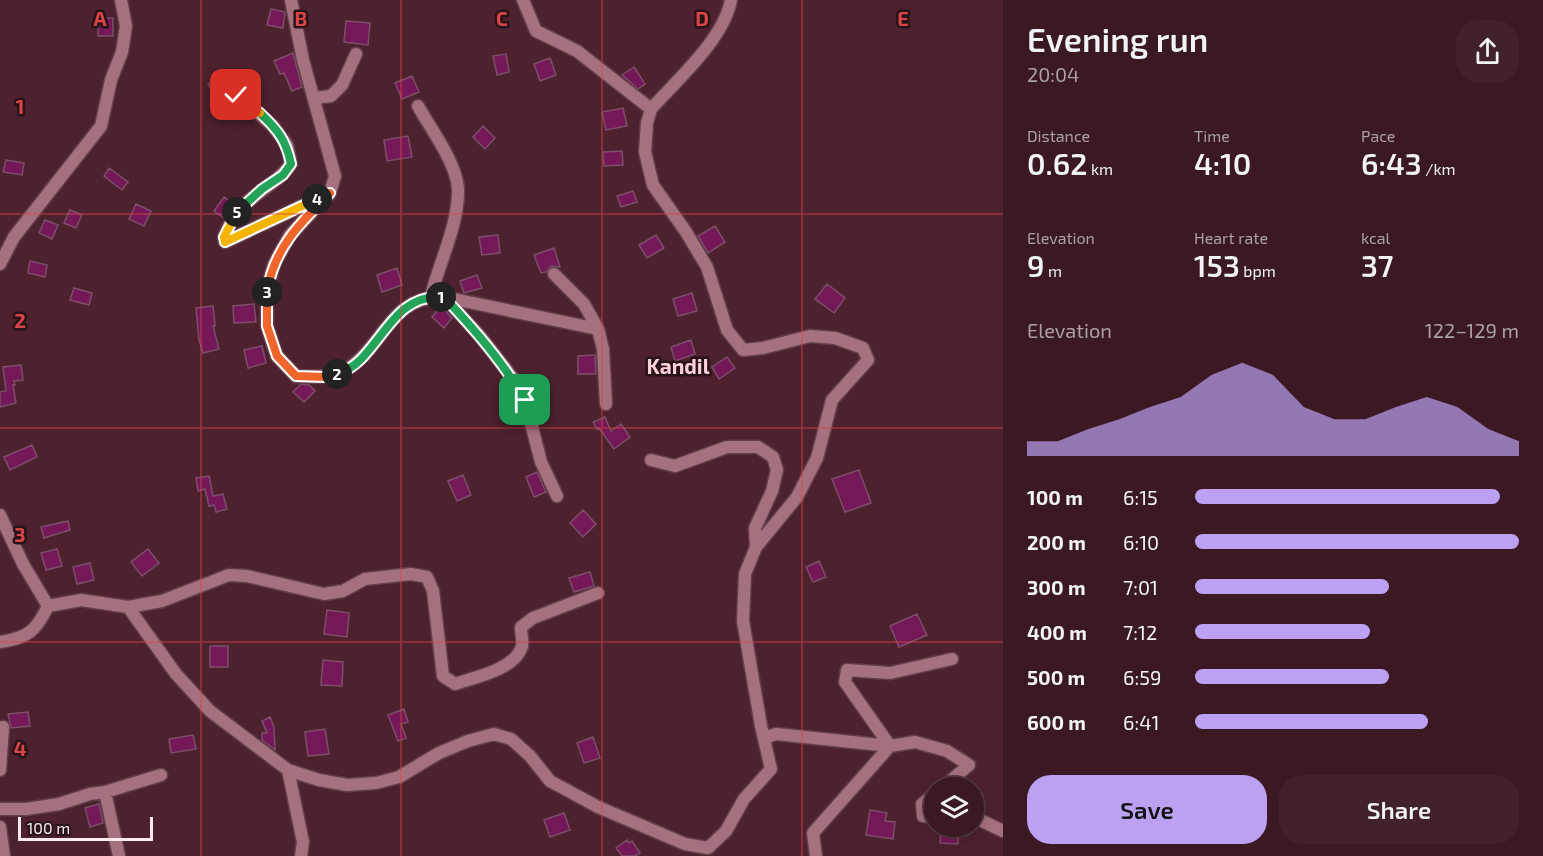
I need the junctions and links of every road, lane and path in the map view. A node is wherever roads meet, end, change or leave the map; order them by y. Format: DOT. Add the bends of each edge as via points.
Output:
graph roads {
  1 [pos="121,0"];
  2 [pos="291,0"];
  3 [pos="523,0"];
  4 [pos="732,0"];
  5 [pos="356,54"];
  6 [pos="236,95"];
  7 [pos="314,98"];
  8 [pos="418,106"];
  9 [pos="651,109"];
  10 [pos="330,193"];
  11 [pos="0,264"];
  12 [pos="554,274"];
  13 [pos="431,296"];
  14 [pos="444,297"];
  15 [pos="598,328"];
  16 [pos="606,404"];
  17 [pos="651,460"];
  18 [pos="557,496"];
  19 [pos="0,515"];
  20 [pos="756,548"];
  21 [pos="598,593"];
  22 [pos="48,606"];
  23 [pos="128,607"];
  24 [pos="0,642"];
  25 [pos="952,658"];
  26 [pos="3,727"];
  27 [pos="764,738"];
  28 [pos="890,746"];
  29 [pos="0,770"];
  30 [pos="288,770"];
  31 [pos="161,775"];
  32 [pos="955,777"];
  33 [pos="105,792"];
  34 [pos="924,802"];
  35 [pos="0,809"];
  36 [pos="924,816"];
  37 [pos="984,822"];
  38 [pos="0,827"];
  39 [pos="1003,831"];
  40 [pos="718,839"];
  41 [pos="4,856"];
  42 [pos="119,856"];
  43 [pos="301,856"];
  44 [pos="714,856"];
  45 [pos="816,856"];
  1 -- 11 [label="street" via="126,26 122,52 101,126 14,237"];
  2 -- 7 [label="street"];
  3 -- 9 [label="street" via="536,31 577,51"];
  4 -- 9 [label="street" via="714,38"];
  5 -- 7 [label="street" via="342,85 331,96"];
  6 -- 10 [label="street" via="272,125 287,145 291,164 236,213 225,242"];
  7 -- 10 [label="street" via="335,176"];
  8 -- 13 [label="street" via="451,166 458,188 454,219"];
  9 -- 20 [label="street" via="645,152 653,185 707,267 727,330 742,350 810,336 835,338 863,348 868,360 832,400 817,458 797,497"];
  10 -- 13 [label="street" via="290,235 274,264 267,290 267,326 277,356 296,376 325,377 342,372 363,356 404,307"];
  12 -- 15 [label="street" via="584,304"];
  13 -- 14 [label="street"];
  14 -- 15 [label="street"];
  14 -- 18 [label="street" via="512,377 525,400 541,462"];
  15 -- 16 [label="street"];
  17 -- 20 [label="street" via="675,466 727,447 758,447 773,457 777,470 755,528"];
  19 -- 22 [label="street"];
  20 -- 27 [label="street" via="745,574 743,621"];
  21 -- 23 [label="street" via="533,618 521,627 522,646 514,661 455,684 443,676 433,591 427,577 411,574 365,579 343,591 324,594 229,575 162,601"];
  22 -- 23 [label="street" via="81,600"];
  22 -- 24 [label="street" via="38,626 17,639"];
  23 -- 30 [label="street" via="176,674 210,711"];
  25 -- 28 [label="street" via="890,673 847,670 845,682"];
  26 -- 29 [label="street"];
  27 -- 28 [label="street" via="776,734"];
  27 -- 40 [label="street" via="771,769 744,799"];
  28 -- 32 [label="street" via="915,742 947,751 969,765"];
  28 -- 45 [label="street" via="813,832"];
  30 -- 40 [label="street" via="347,784 376,783 399,777 458,745 494,735 511,739 550,781 598,807 685,844 708,849"];
  30 -- 43 [label="street" via="303,842"];
  31 -- 33 [label="street"];
  33 -- 35 [label="street" via="59,804"];
  33 -- 42 [label="street"];
  34 -- 36 [label="street"];
  37 -- 39 [label="street"];
  38 -- 41 [label="street"];
  40 -- 44 [label="street"];
}
